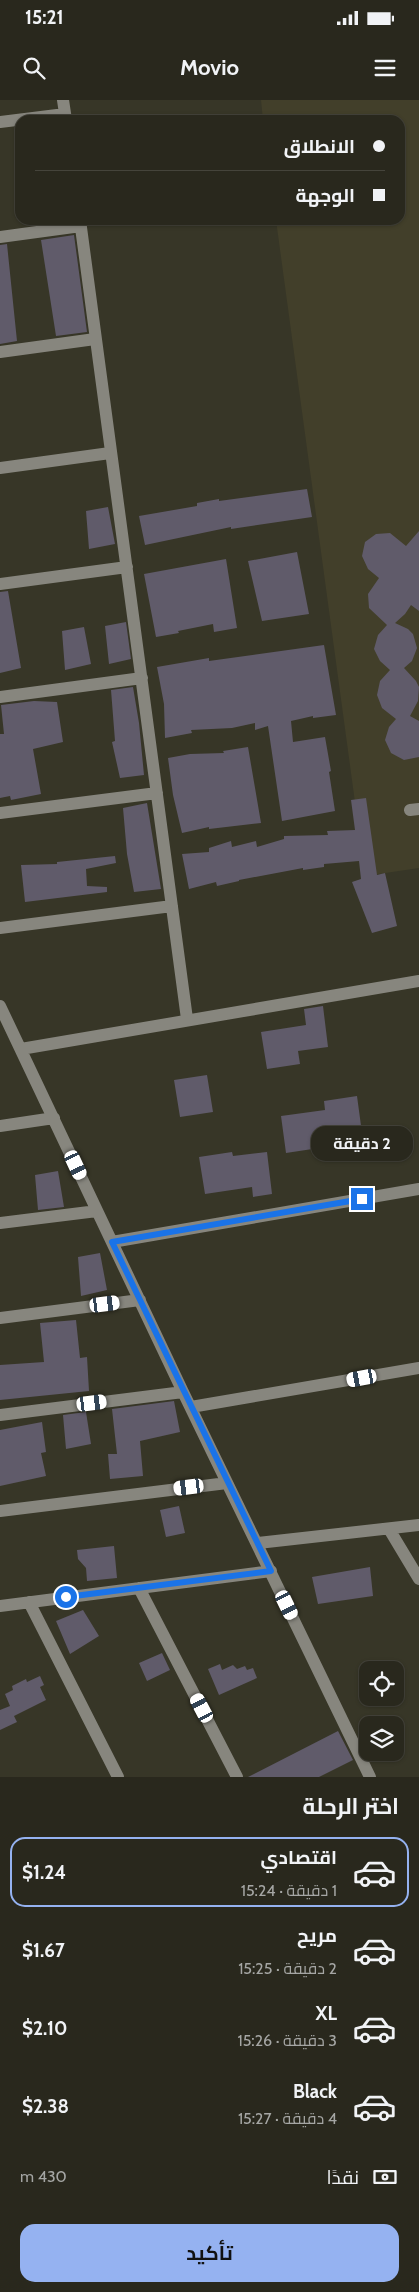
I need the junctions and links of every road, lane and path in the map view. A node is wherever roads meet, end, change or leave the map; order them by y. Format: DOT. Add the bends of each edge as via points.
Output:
graph roads {
  1 [pos="63,100"];
  2 [pos="65,115"];
  3 [pos="15,121"];
  4 [pos="0,122"];
  5 [pos="69,225"];
  6 [pos="80,225"];
  7 [pos="0,237"];
  8 [pos="94,339"];
  9 [pos="0,352"];
  10 [pos="110,453"];
  11 [pos="0,468"];
  12 [pos="127,567"];
  13 [pos="0,584"];
  14 [pos="142,678"];
  15 [pos="0,697"];
  16 [pos="157,793"];
  17 [pos="0,813"];
  18 [pos="172,906"];
  19 [pos="0,928"];
  20 [pos="419,981"];
  21 [pos="0,1006"];
  22 [pos="187,1020"];
  23 [pos="5,1025"];
  24 [pos="21,1049"];
  25 [pos="54,1118"];
  26 [pos="0,1126"];
  27 [pos="419,1189"];
  28 [pos="97,1211"];
  29 [pos="0,1223"];
  30 [pos="112,1242"];
  31 [pos="140,1300"];
  32 [pos="0,1318"];
  33 [pos="419,1368"];
  34 [pos="183,1392"];
  35 [pos="191,1406"];
  36 [pos="0,1414"];
  37 [pos="227,1482"];
  38 [pos="0,1510"];
  39 [pos="419,1525"];
  40 [pos="389,1529"];
  41 [pos="258,1543"];
  42 [pos="271,1571"];
  43 [pos="419,1579"];
  44 [pos="139,1588"];
  45 [pos="29,1602"];
  46 [pos="0,1606"];
  47 [pos="118,1777"];
  48 [pos="237,1777"];
  49 [pos="370,1777"];
  1 -- 2 [label="street"];
  3 -- 4 [label="street"];
  5 -- 7 [label="street"];
  6 -- 8 [label="street"];
  8 -- 9 [label="street"];
  8 -- 10 [label="street"];
  10 -- 11 [label="street"];
  10 -- 12 [label="street"];
  12 -- 13 [label="street"];
  12 -- 14 [label="street"];
  14 -- 15 [label="street"];
  14 -- 16 [label="street"];
  16 -- 17 [label="street"];
  16 -- 18 [label="street"];
  18 -- 19 [label="street"];
  18 -- 22 [label="street"];
  20 -- 22 [label="street"];
  21 -- 23 [label="street"];
  22 -- 24 [label="street"];
  23 -- 24 [label="street"];
  24 -- 25 [label="street"];
  25 -- 26 [label="street"];
  25 -- 28 [label="street"];
  27 -- 30 [label="street"];
  28 -- 29 [label="street"];
  28 -- 30 [label="street"];
  30 -- 31 [label="street"];
  31 -- 32 [label="street"];
  31 -- 34 [label="street"];
  33 -- 35 [label="street"];
  34 -- 35 [label="street"];
  34 -- 36 [label="street"];
  35 -- 37 [label="street"];
  37 -- 38 [label="street"];
  37 -- 41 [label="street"];
  39 -- 40 [label="street"];
  40 -- 41 [label="street"];
  40 -- 43 [label="street"];
  41 -- 42 [label="street"];
  42 -- 44 [label="street"];
  42 -- 49 [label="street"];
  44 -- 45 [label="street"];
  44 -- 48 [label="street"];
  45 -- 46 [label="street"];
  45 -- 47 [label="street"];
}
